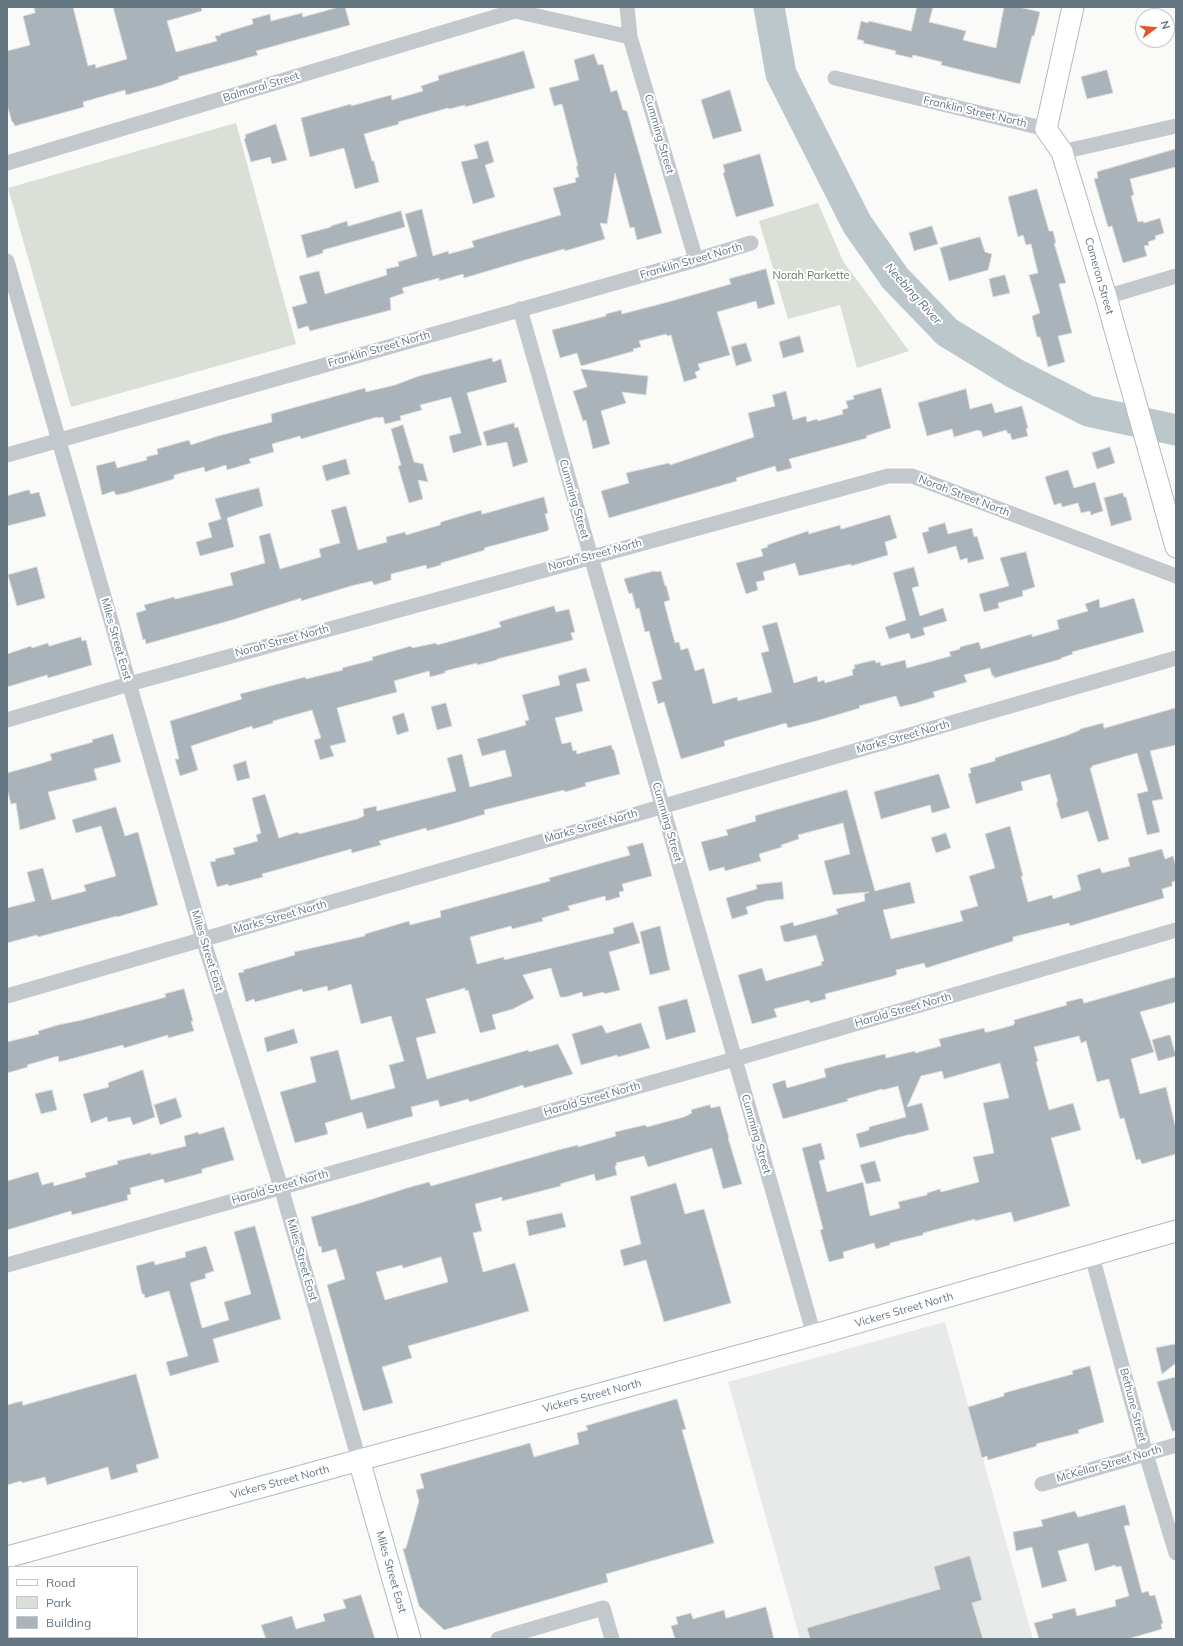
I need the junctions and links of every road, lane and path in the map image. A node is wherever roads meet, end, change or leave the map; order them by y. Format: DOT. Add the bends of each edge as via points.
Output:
graph roads {
  1 [pos="500,7"];
  2 [pos="627,7"];
  3 [pos="1073,7"];
  4 [pos="516,11"];
  5 [pos="630,38"];
  6 [pos="835,78"];
  7 [pos="1176,126"];
  8 [pos="1046,129"];
  9 [pos="1062,152"];
  10 [pos="7,163"];
  11 [pos="751,243"];
  12 [pos="696,260"];
  13 [pos="7,261"];
  14 [pos="1176,276"];
  15 [pos="1106,297"];
  16 [pos="520,309"];
  17 [pos="59,440"];
  18 [pos="7,455"];
  19 [pos="1176,547"];
  20 [pos="590,556"];
  21 [pos="1176,576"];
  22 [pos="1176,658"];
  23 [pos="129,684"];
  24 [pos="7,720"];
  25 [pos="662,806"];
  26 [pos="1176,930"];
  27 [pos="202,939"];
  28 [pos="7,996"];
  29 [pos="735,1058"];
  30 [pos="281,1187"];
  31 [pos="1176,1231"];
  32 [pos="1092,1256"];
  33 [pos="7,1265"];
  34 [pos="814,1335"];
  35 [pos="1176,1445"];
  36 [pos="1146,1454"];
  37 [pos="359,1460"];
  38 [pos="1042,1484"];
  39 [pos="1176,1553"];
  40 [pos="7,1557"];
  41 [pos="410,1639"];
  42 [pos="498,1639"];
  43 [pos="612,1639"];
  1 -- 4 [label="street"];
  2 -- 5 [label="street, Cumming Street"];
  3 -- 8 [label="street"];
  4 -- 5 [label="street"];
  4 -- 10 [label="street, Balmoral Street"];
  5 -- 12 [label="street, Cumming Street"];
  6 -- 8 [label="street, Franklin Street North"];
  7 -- 9 [label="street"];
  8 -- 9 [label="street, Cameron Street"];
  9 -- 15 [label="street, Cameron Street"];
  11 -- 12 [label="street, Franklin Street North"];
  12 -- 16 [label="street, Franklin Street North"];
  13 -- 17 [label="street, Miles Street East"];
  14 -- 15 [label="street"];
  15 -- 19 [label="street, Cameron Street"];
  16 -- 17 [label="street, Franklin Street North"];
  16 -- 20 [label="street, Cumming Street"];
  17 -- 18 [label="street, Franklin Street North"];
  17 -- 23 [label="street, Miles Street East"];
  20 -- 21 [label="street, Norah Street North" via="888,476 912,476"];
  20 -- 23 [label="street, Norah Street North"];
  20 -- 25 [label="street, Cumming Street"];
  22 -- 25 [label="street, Marks Street North"];
  23 -- 24 [label="street, Norah Street North"];
  23 -- 27 [label="street, Miles Street East"];
  25 -- 27 [label="street, Marks Street North"];
  25 -- 29 [label="street, Cumming Street"];
  26 -- 29 [label="street, Harold Street North"];
  27 -- 28 [label="street, Marks Street North"];
  27 -- 30 [label="street, Miles Street East"];
  29 -- 30 [label="street, Harold Street North"];
  29 -- 34 [label="street, Cumming Street"];
  30 -- 33 [label="street, Harold Street North"];
  30 -- 37 [label="street, Miles Street East"];
  31 -- 32 [label="street, Vickers Street North"];
  32 -- 34 [label="street, Vickers Street North"];
  32 -- 36 [label="street, Bethune Street"];
  34 -- 37 [label="street, Vickers Street North"];
  35 -- 36 [label="street, McKellar Street North"];
  36 -- 38 [label="street, McKellar Street North"];
  36 -- 39 [label="street, Bethune Street"];
  37 -- 40 [label="street, Vickers Street North"];
  37 -- 41 [label="street, Miles Street East"];
  42 -- 43 [label="street" via="603,1608"];
}
